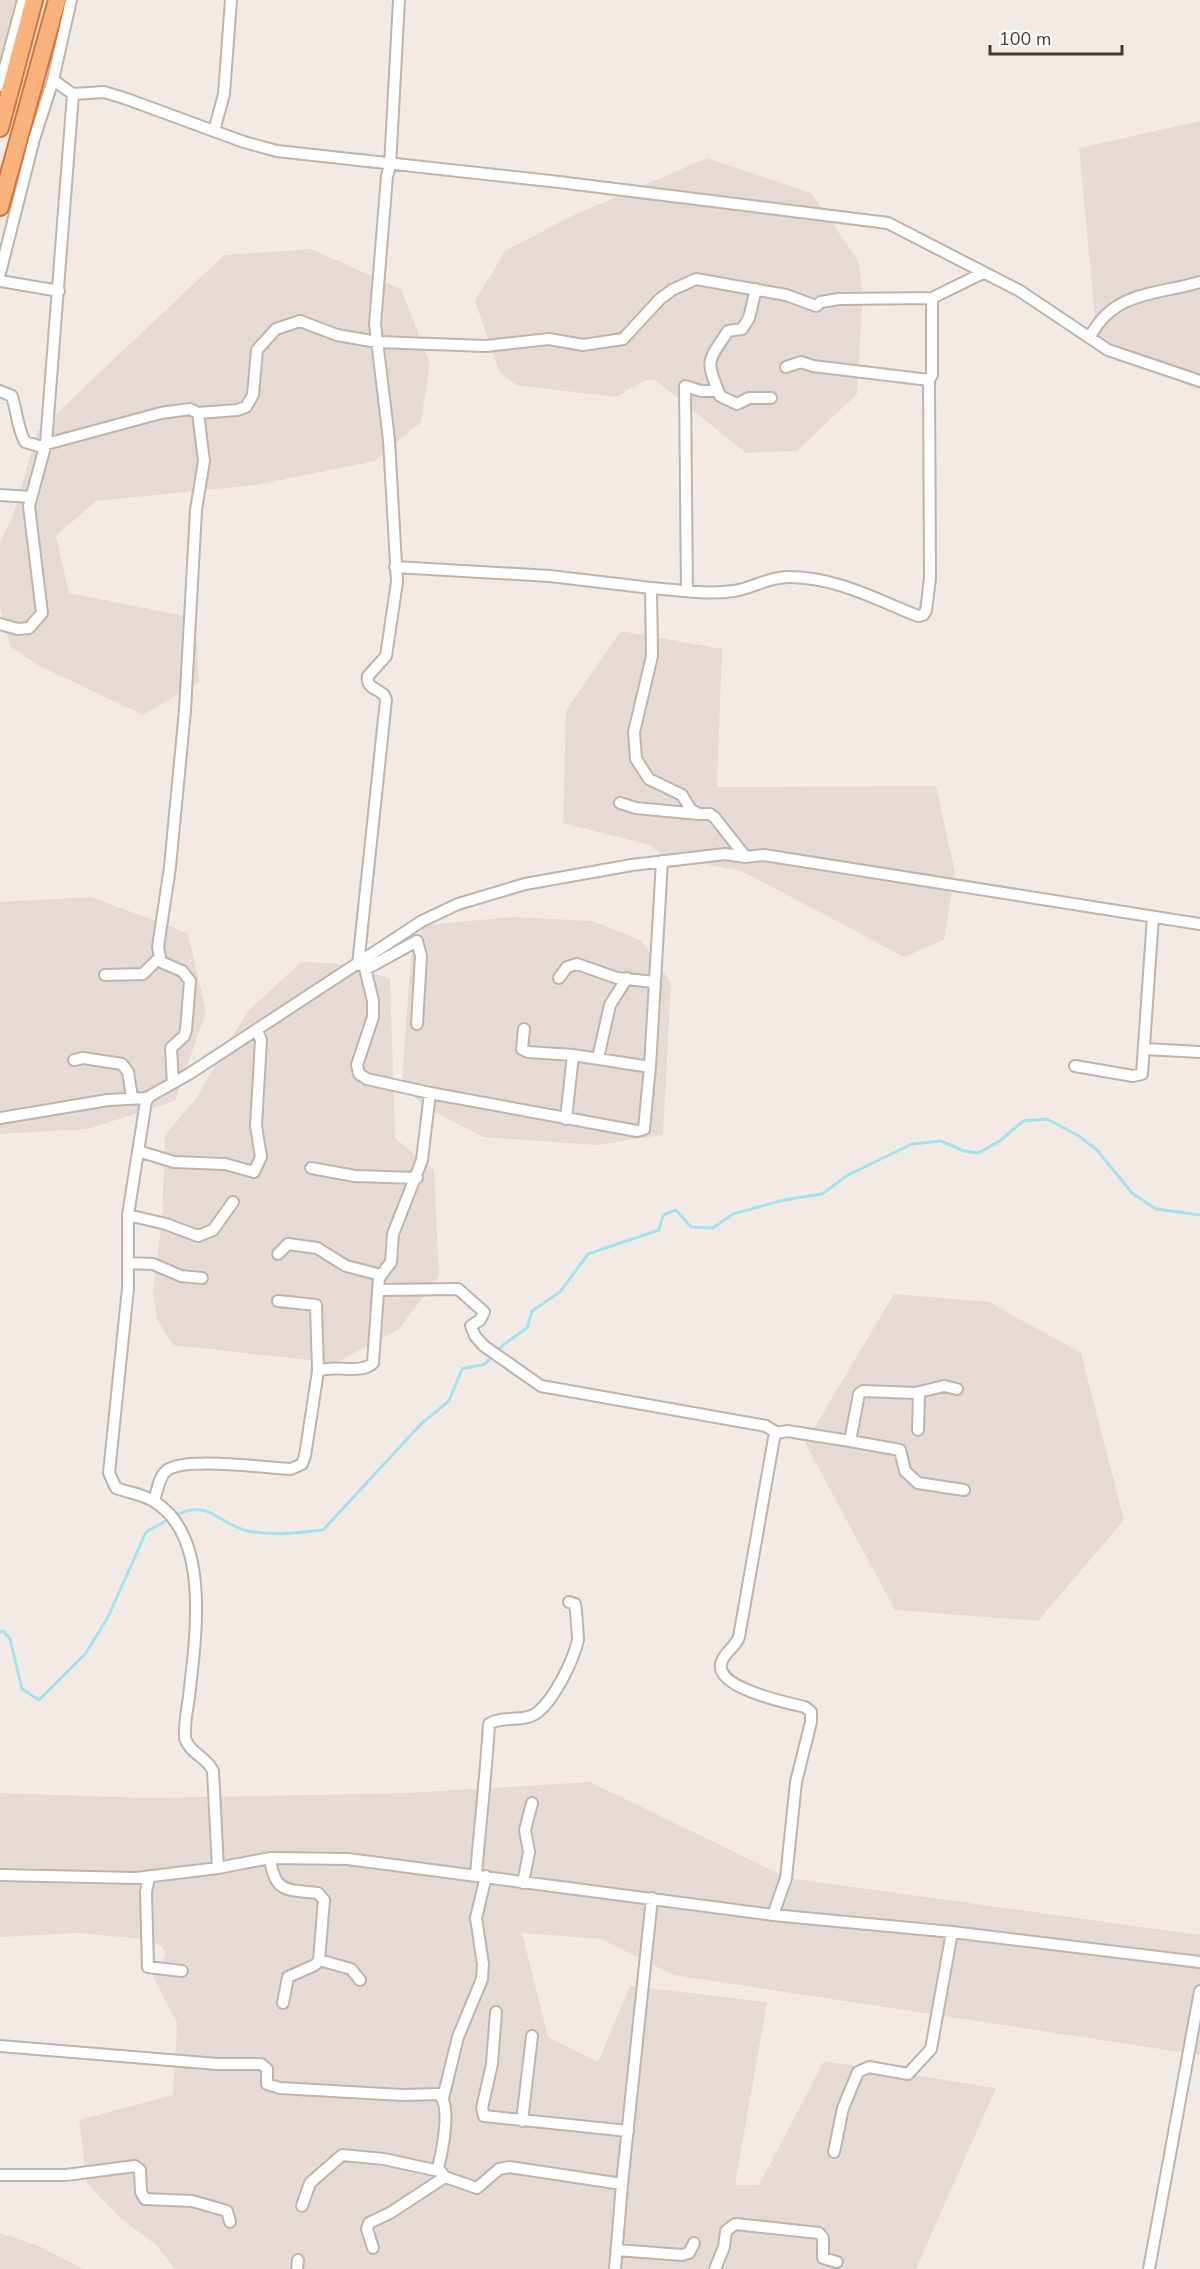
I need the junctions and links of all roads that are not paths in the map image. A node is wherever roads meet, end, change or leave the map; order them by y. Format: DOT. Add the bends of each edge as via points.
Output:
graph roads {
  1 [pos="23,0"];
  2 [pos="34,0"];
  3 [pos="57,0"];
  4 [pos="71,0"];
  5 [pos="231,0"];
  6 [pos="399,0"];
  7 [pos="2,71"];
  8 [pos="53,80"];
  9 [pos="0,86"];
  10 [pos="73,94"];
  11 [pos="0,128"];
  12 [pos="214,131"];
  13 [pos="389,169"];
  14 [pos="0,207"];
  15 [pos="0,273"];
  16 [pos="983,273"];
  17 [pos="0,281"];
  18 [pos="1200,282"];
  19 [pos="756,289"];
  20 [pos="59,291"];
  21 [pos="932,298"];
  22 [pos="1090,338"];
  23 [pos="377,342"];
  24 [pos="786,367"];
  25 [pos="929,380"];
  26 [pos="1200,381"];
  27 [pos="0,391"];
  28 [pos="718,391"];
  29 [pos="771,398"];
  30 [pos="198,413"];
  31 [pos="46,443"];
  32 [pos="0,495"];
  33 [pos="31,497"];
  34 [pos="394,567"];
  35 [pos="651,588"];
  36 [pos="687,591"];
  37 [pos="0,624"];
  38 [pos="620,803"];
  39 [pos="699,814"];
  40 [pos="745,857"];
  41 [pos="661,866"];
  42 [pos="1153,917"];
  43 [pos="1200,924"];
  44 [pos="159,958"];
  45 [pos="362,964"];
  46 [pos="105,975"];
  47 [pos="559,978"];
  48 [pos="627,978"];
  49 [pos="654,982"];
  50 [pos="417,1024"];
  51 [pos="524,1029"];
  52 [pos="257,1030"];
  53 [pos="1145,1049"];
  54 [pos="1200,1052"];
  55 [pos="573,1055"];
  56 [pos="598,1058"];
  57 [pos="74,1060"];
  58 [pos="1075,1066"];
  59 [pos="650,1067"];
  60 [pos="173,1083"];
  61 [pos="430,1093"];
  62 [pos="132,1097"];
  63 [pos="147,1098"];
  64 [pos="0,1118"];
  65 [pos="566,1119"];
  66 [pos="138,1151"];
  67 [pos="311,1168"];
  68 [pos="417,1178"];
  69 [pos="233,1202"];
  70 [pos="129,1215"];
  71 [pos="278,1254"];
  72 [pos="128,1263"];
  73 [pos="381,1275"];
  74 [pos="202,1278"];
  75 [pos="378,1290"];
  76 [pos="278,1301"];
  77 [pos="318,1371"];
  78 [pos="957,1389"];
  79 [pos="920,1392"];
  80 [pos="918,1430"];
  81 [pos="777,1433"];
  82 [pos="850,1441"];
  83 [pos="964,1490"];
  84 [pos="154,1501"];
  85 [pos="569,1602"];
  86 [pos="532,1803"];
  87 [pos="270,1858"];
  88 [pos="218,1868"];
  89 [pos="0,1875"];
  90 [pos="481,1876"];
  91 [pos="149,1877"];
  92 [pos="523,1883"];
  93 [pos="652,1898"];
  94 [pos="773,1915"];
  95 [pos="952,1932"];
  96 [pos="319,1960"];
  97 [pos="1200,1962"];
  98 [pos="182,1971"];
  99 [pos="360,1980"];
  100 [pos="1200,1991"];
  101 [pos="283,2003"];
  102 [pos="496,2012"];
  103 [pos="532,2036"];
  104 [pos="0,2046"];
  105 [pos="443,2098"];
  106 [pos="522,2121"];
  107 [pos="628,2131"];
  108 [pos="834,2152"];
  109 [pos="442,2174"];
  110 [pos="0,2175"];
  111 [pos="622,2184"];
  112 [pos="302,2206"];
  113 [pos="230,2222"];
  114 [pos="694,2243"];
  115 [pos="373,2248"];
  116 [pos="617,2250"];
  117 [pos="837,2262"];
  118 [pos="615,2269"];
  119 [pos="716,2269"];
  120 [pos="1149,2269"];
  1 -- 7 [label="street"];
  2 -- 11 [label="highway"];
  3 -- 14 [label="highway"];
  4 -- 8 [label="street"];
  5 -- 12 [label="street" via="224,94"];
  6 -- 13 [label="street"];
  7 -- 9 [label="street"];
  8 -- 10 [label="street"];
  8 -- 15 [label="street"];
  10 -- 12 [label="street" via="104,92"];
  10 -- 20 [label="street"];
  12 -- 13 [label="street" via="277,152"];
  13 -- 16 [label="street" via="872,220 900,228"];
  13 -- 23 [label="street" via="376,313"];
  16 -- 21 [label="street"];
  16 -- 22 [label="street" via="1020,291"];
  17 -- 20 [label="street"];
  18 -- 22 [label="street" via="1119,305 1099,320"];
  19 -- 21 [label="street" via="816,306 839,299"];
  19 -- 23 [label="street" via="696,279 660,299 617,342 583,345 549,339 486,346"];
  19 -- 28 [label="street" via="746,323 729,331 710,359"];
  20 -- 31 [label="street"];
  21 -- 25 [label="street"];
  22 -- 26 [label="street" via="1108,350"];
  23 -- 30 [label="street" via="337,335 300,321 276,329 257,350 249,405 237,410"];
  23 -- 34 [label="street" via="389,440"];
  24 -- 25 [label="street" via="801,362"];
  25 -- 36 [label="street" via="930,578 925,613 918,616 859,590 804,578 781,577 729,591"];
  27 -- 31 [label="street" via="12,396 25,442 39,446"];
  28 -- 29 [label="street" via="737,404 749,398"];
  28 -- 36 [label="street" via="685,387"];
  30 -- 31 [label="street" via="161,413"];
  30 -- 44 [label="street" via="204,461 196,510 185,710"];
  31 -- 33 [label="street"];
  32 -- 33 [label="street"];
  33 -- 37 [label="street" via="42,613 29,628"];
  34 -- 35 [label="street" via="550,576"];
  34 -- 45 [label="street" via="397,582 387,652 367,681 386,700"];
  35 -- 36 [label="street"];
  35 -- 39 [label="street" via="652,656 634,732 636,759 649,779 682,795 691,810"];
  38 -- 39 [label="street"];
  39 -- 40 [label="street" via="716,818"];
  40 -- 41 [label="street" via="725,854"];
  40 -- 42 [label="street" via="787,858"];
  41 -- 45 [label="street" via="546,880 479,896 440,911"];
  41 -- 49 [label="street"];
  42 -- 43 [label="street"];
  42 -- 53 [label="street"];
  44 -- 46 [label="street" via="143,974"];
  44 -- 60 [label="street" via="165,965 186,973 190,981 186,1030 171,1048"];
  45 -- 50 [label="street" via="417,941 421,956"];
  45 -- 52 [label="street"];
  45 -- 61 [label="street" via="373,1017 357,1065 359,1074"];
  47 -- 48 [label="street" via="567,967 577,964"];
  48 -- 49 [label="street"];
  48 -- 56 [label="street" via="609,1005"];
  49 -- 59 [label="street"];
  51 -- 55 [label="street" via="522,1049"];
  52 -- 60 [label="street"];
  52 -- 66 [label="street" via="261,1040 256,1126 261,1157 254,1172 225,1164 174,1162"];
  53 -- 54 [label="street"];
  53 -- 58 [label="street" via="1143,1069 1138,1076"];
  55 -- 56 [label="street"];
  55 -- 65 [label="street"];
  56 -- 59 [label="street"];
  57 -- 62 [label="street" via="122,1064 128,1072"];
  59 -- 65 [label="street" via="644,1129"];
  60 -- 63 [label="street"];
  61 -- 65 [label="street"];
  61 -- 68 [label="street"];
  62 -- 63 [label="street"];
  62 -- 64 [label="street"];
  63 -- 66 [label="street"];
  66 -- 70 [label="street"];
  67 -- 68 [label="street" via="355,1176"];
  68 -- 73 [label="street" via="393,1234 391,1262"];
  69 -- 70 [label="street" via="213,1230 198,1236"];
  70 -- 72 [label="street"];
  71 -- 73 [label="street" via="288,1245 317,1248 346,1266"];
  72 -- 74 [label="street" via="153,1264 182,1276"];
  72 -- 84 [label="street" via="109,1473 116,1488"];
  73 -- 75 [label="street"];
  75 -- 77 [label="street" via="373,1363 364,1368"];
  75 -- 81 [label="street" via="458,1289 484,1312 471,1326 475,1336 541,1386 766,1426"];
  76 -- 77 [label="street" via="316,1305"];
  77 -- 84 [label="street" via="302,1464 291,1468 178,1465 162,1476"];
  78 -- 79 [label="street" via="935,1387"];
  79 -- 80 [label="street"];
  79 -- 82 [label="street" via="861,1391"];
  81 -- 82 [label="street" via="787,1431"];
  81 -- 94 [label="street" via="739,1637 721,1662 725,1676 747,1690 811,1712 796,1782 786,1878"];
  82 -- 83 [label="street" via="900,1450 905,1471 918,1483"];
  84 -- 88 [label="street" via="177,1522 192,1568 196,1621 185,1738 190,1749 213,1772"];
  85 -- 90 [label="street" via="575,1604 578,1638 567,1672 538,1713 497,1719 489,1724 485,1799 476,1854"];
  86 -- 92 [label="street" via="525,1830 529,1852"];
  87 -- 88 [label="street"];
  87 -- 90 [label="street" via="348,1859"];
  87 -- 96 [label="street" via="274,1879 282,1888 318,1893 323,1898"];
  88 -- 91 [label="street"];
  89 -- 91 [label="street"];
  90 -- 92 [label="street"];
  90 -- 105 [label="street" via="476,1925 482,1979 458,2037"];
  91 -- 98 [label="street" via="148,1967"];
  92 -- 93 [label="street"];
  93 -- 94 [label="street"];
  93 -- 107 [label="street"];
  94 -- 95 [label="street"];
  95 -- 97 [label="street"];
  95 -- 108 [label="street" via="929,2052 908,2074 869,2067 858,2072 843,2108"];
  96 -- 99 [label="street" via="351,1969"];
  96 -- 101 [label="street" via="288,1977"];
  100 -- 120 [label="street"];
  102 -- 106 [label="street" via="492,2064 482,2112 487,2117"];
  103 -- 106 [label="street"];
  104 -- 105 [label="street" via="217,2064 261,2064 267,2069 267,2081 272,2087 402,2095 435,2093"];
  105 -- 109 [label="street"];
  106 -- 107 [label="street"];
  107 -- 111 [label="street"];
  109 -- 111 [label="street" via="477,2188 499,2169 509,2167"];
  109 -- 112 [label="street" via="384,2159 342,2155 310,2183"];
  109 -- 115 [label="street" via="390,2213 369,2223"];
  110 -- 113 [label="street" via="79,2174 135,2166 140,2170 145,2199 209,2205 227,2211"];
  111 -- 116 [label="street"];
  114 -- 116 [label="street" via="689,2253 682,2255"];
  116 -- 118 [label="street"];
  117 -- 119 [label="street" via="823,2258 823,2238 819,2233 735,2224 726,2231"];
}
